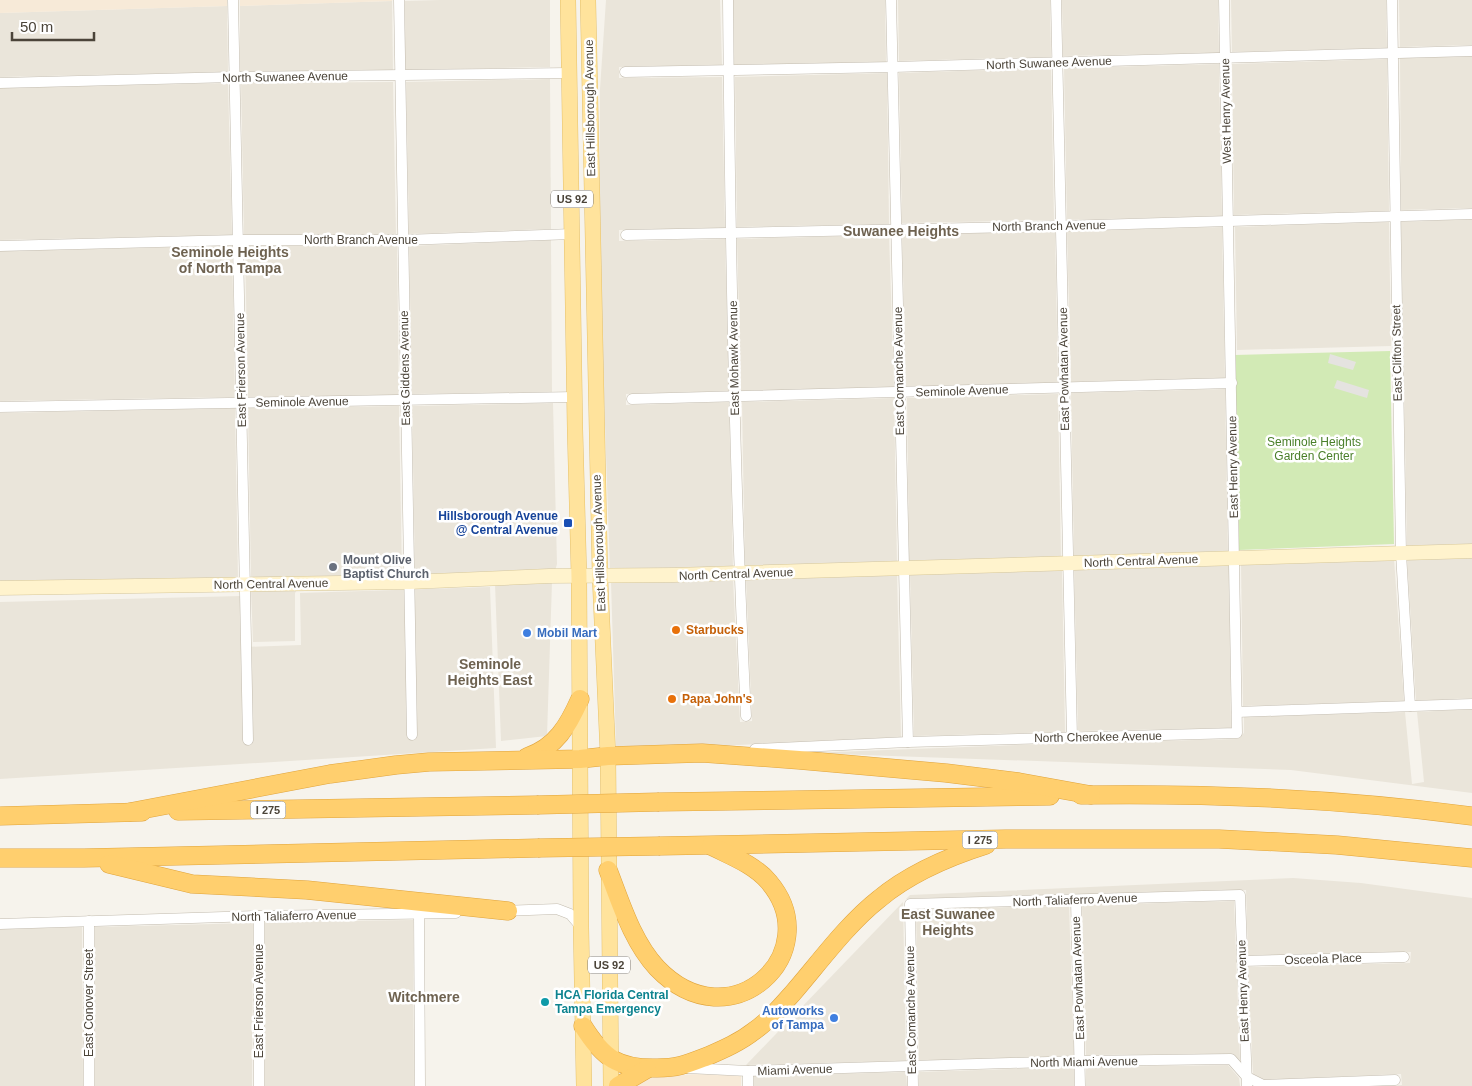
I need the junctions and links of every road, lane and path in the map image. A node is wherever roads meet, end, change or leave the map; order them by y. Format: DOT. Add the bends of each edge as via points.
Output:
graph roads {
  1 [pos="233,0"];
  2 [pos="399,0"];
  3 [pos="568,0"];
  4 [pos="588,0"];
  5 [pos="728,0"];
  6 [pos="891,0"];
  7 [pos="1056,0"];
  8 [pos="1224,0"];
  9 [pos="1392,0"];
  10 [pos="1472,50"];
  11 [pos="1393,53"];
  12 [pos="1226,58"];
  13 [pos="1057,62"];
  14 [pos="893,67"];
  15 [pos="728,71"];
  16 [pos="625,72"];
  17 [pos="569,73"];
  18 [pos="399,76"];
  19 [pos="234,77"];
  20 [pos="0,83"];
  21 [pos="1472,214"];
  22 [pos="1395,216"];
  23 [pos="1228,221"];
  24 [pos="1061,226"];
  25 [pos="896,229"];
  26 [pos="731,233"];
  27 [pos="573,234"];
  28 [pos="626,235"];
  29 [pos="238,240"];
  30 [pos="403,240"];
  31 [pos="0,246"];
  32 [pos="1232,383"];
  33 [pos="1064,388"];
  34 [pos="900,393"];
  35 [pos="574,397"];
  36 [pos="735,397"];
  37 [pos="632,399"];
  38 [pos="405,400"];
  39 [pos="242,403"];
  40 [pos="0,407"];
  41 [pos="1472,551"];
  42 [pos="1400,553"];
  43 [pos="1235,558"];
  44 [pos="1068,563"];
  45 [pos="903,569"];
  46 [pos="739,574"];
  47 [pos="600,576"];
  48 [pos="579,577"];
  49 [pos="409,582"];
  50 [pos="245,584"];
  51 [pos="0,588"];
  52 [pos="580,699"];
  53 [pos="1472,704"];
  54 [pos="1410,706"];
  55 [pos="1237,712"];
  56 [pos="746,716"];
  57 [pos="412,735"];
  58 [pos="1072,737"];
  59 [pos="248,740"];
  60 [pos="908,742"];
  61 [pos="702,753"];
  62 [pos="608,756"];
  63 [pos="580,759"];
  64 [pos="520,760"];
  65 [pos="1091,795"];
  66 [pos="130,812"];
  67 [pos="0,816"];
  68 [pos="1472,816"];
  69 [pos="1006,839"];
  70 [pos="709,845"];
  71 [pos="0,858"];
  72 [pos="84,858"];
  73 [pos="1472,858"];
  74 [pos="608,870"];
  75 [pos="1240,895"];
  76 [pos="1076,900"];
  77 [pos="910,904"];
  78 [pos="508,911"];
  79 [pos="419,914"];
  80 [pos="259,916"];
  81 [pos="89,920"];
  82 [pos="0,924"];
  83 [pos="581,927"];
  84 [pos="1404,957"];
  85 [pos="1242,962"];
  86 [pos="583,1026"];
  87 [pos="610,1059"];
  88 [pos="1080,1061"];
  89 [pos="912,1067"];
  90 [pos="647,1068"];
  91 [pos="677,1068"];
  92 [pos="748,1071"];
  93 [pos="1395,1080"];
  94 [pos="1247,1082"];
  95 [pos="89,1086"];
  96 [pos="259,1086"];
  97 [pos="420,1086"];
  98 [pos="584,1086"];
  99 [pos="611,1086"];
  100 [pos="618,1086"];
  101 [pos="748,1086"];
  102 [pos="913,1086"];
  103 [pos="1080,1086"];
  1 -- 19 [label="street, East Frierson Avenue"];
  2 -- 18 [label="street, East Giddens Avenue"];
  3 -- 17 [label="main road, East Hillsborough Avenue / US 92"];
  4 -- 47 [label="main road, East Hillsborough Avenue / US 92"];
  5 -- 15 [label="street, East Mohawk Avenue"];
  6 -- 14 [label="street, East Comanche Avenue"];
  7 -- 13 [label="street, East Powhatan Avenue"];
  8 -- 12 [label="street, West Henry Avenue"];
  9 -- 11 [label="street, East Clifton Street"];
  10 -- 11 [label="street, North Suwanee Avenue"];
  11 -- 12 [label="street, North Suwanee Avenue"];
  11 -- 22 [label="street, East Clifton Street"];
  12 -- 13 [label="street, North Suwanee Avenue"];
  12 -- 23 [label="street, West Henry Avenue"];
  13 -- 14 [label="street, North Suwanee Avenue"];
  13 -- 24 [label="street, East Powhatan Avenue"];
  14 -- 15 [label="street, North Suwanee Avenue"];
  14 -- 25 [label="street, East Comanche Avenue"];
  15 -- 16 [label="street, North Suwanee Avenue"];
  15 -- 26 [label="street, East Mohawk Avenue"];
  17 -- 18 [label="street, North Suwanee Avenue"];
  17 -- 27 [label="main road, East Hillsborough Avenue / US 92"];
  18 -- 19 [label="street, North Suwanee Avenue"];
  18 -- 30 [label="street, East Giddens Avenue"];
  19 -- 20 [label="street, North Suwanee Avenue"];
  19 -- 29 [label="street, East Frierson Avenue"];
  21 -- 22 [label="street, North Branch Avenue"];
  22 -- 23 [label="street, North Branch Avenue"];
  22 -- 42 [label="street, East Clifton Street"];
  23 -- 24 [label="street, North Branch Avenue"];
  23 -- 32 [label="street, East Henry Avenue"];
  24 -- 25 [label="street, North Branch Avenue"];
  24 -- 33 [label="street, East Powhatan Avenue"];
  25 -- 26 [label="street, North Branch Avenue"];
  25 -- 34 [label="street, East Comanche Avenue"];
  26 -- 28 [label="street, North Branch Avenue"];
  26 -- 36 [label="street, East Mohawk Avenue"];
  27 -- 30 [label="street, North Branch Avenue"];
  27 -- 35 [label="main road, East Hillsborough Avenue / US 92"];
  29 -- 30 [label="street, North Branch Avenue"];
  29 -- 31 [label="street, North Branch Avenue"];
  29 -- 39 [label="street, East Frierson Avenue"];
  30 -- 38 [label="street, East Giddens Avenue"];
  32 -- 33 [label="street, Seminole Avenue"];
  32 -- 43 [label="street, East Henry Avenue"];
  33 -- 34 [label="street, Seminole Avenue"];
  33 -- 44 [label="street, East Powhatan Avenue"];
  34 -- 36 [label="street, Seminole Avenue"];
  34 -- 45 [label="street, East Comanche Avenue"];
  35 -- 38 [label="street, Seminole Avenue"];
  35 -- 48 [label="main road, East Hillsborough Avenue / US 92"];
  36 -- 37 [label="street, Seminole Avenue"];
  36 -- 46 [label="street, East Mohawk Avenue"];
  38 -- 39 [label="street, Seminole Avenue"];
  38 -- 49 [label="street, East Giddens Avenue"];
  39 -- 40 [label="street, Seminole Avenue"];
  39 -- 50 [label="street, East Frierson Avenue"];
  41 -- 42 [label="street, North Central Avenue"];
  42 -- 43 [label="street, North Central Avenue"];
  42 -- 54 [label="street, East Clifton Street"];
  43 -- 44 [label="street, North Central Avenue"];
  43 -- 55 [label="street, East Henry Avenue"];
  44 -- 45 [label="street, North Central Avenue"];
  44 -- 58 [label="street, East Powhatan Avenue"];
  45 -- 46 [label="street, North Central Avenue"];
  45 -- 60 [label="street, East Comanche Avenue"];
  46 -- 47 [label="street, North Central Avenue"];
  46 -- 56 [label="street, East Mohawk Avenue"];
  47 -- 48 [label="street, North Central Avenue"];
  47 -- 62 [label="main road, East Hillsborough Avenue / US 92"];
  48 -- 49 [label="street, North Central Avenue"];
  48 -- 52 [label="main road, East Hillsborough Avenue / US 92"];
  49 -- 50 [label="street, North Central Avenue"];
  49 -- 57 [label="street, East Giddens Avenue"];
  50 -- 51 [label="street, North Central Avenue"];
  50 -- 59 [label="street, East Frierson Avenue"];
  52 -- 63 [label="main road, East Hillsborough Avenue / US 92"];
  52 -- 64 [label="highway" via="569,724 556,741"];
  53 -- 54 [label="street"];
  54 -- 55 [label="street"];
  55 -- 58 [label="street, North Cherokee Avenue" via="1237,734"];
  58 -- 60 [label="street, North Cherokee Avenue"];
  60 -- 61 [label="street, North Cherokee Avenue"];
  61 -- 62 [label="highway"];
  61 -- 65 [label="highway" via="946,773"];
  62 -- 63 [label="highway"];
  62 -- 74 [label="main road, East Hillsborough Avenue / US 92"];
  63 -- 64 [label="highway"];
  63 -- 83 [label="main road, East Hillsborough Avenue / US 92"];
  64 -- 66 [label="highway" via="429,762 363,769"];
  65 -- 66 [label="highway, I 275, bridge"];
  65 -- 68 [label="highway, I 275" via="1279,798"];
  66 -- 67 [label="highway, I 275"];
  69 -- 70 [label="highway, I 275"];
  69 -- 73 [label="highway, I 275" via="1278,841"];
  69 -- 91 [label="highway" via="953,856 891,889 849,929 755,1031 723,1050"];
  70 -- 72 [label="highway, I 275, bridge"];
  70 -- 74 [label="highway" via="762,875 778,894 786,916 786,940 778,962 759,983 732,996 713,997 689,991 657,968 638,942"];
  71 -- 72 [label="highway, I 275"];
  72 -- 78 [label="highway" via="192,884 307,890"];
  74 -- 87 [label="main road, East Hillsborough Avenue / US 92"];
  75 -- 76 [label="street, North Taliaferro Avenue"];
  75 -- 85 [label="street, East Henry Avenue"];
  76 -- 77 [label="street, North Taliaferro Avenue"];
  76 -- 88 [label="street, East Powhatan Avenue"];
  77 -- 89 [label="street, East Comanche Avenue"];
  78 -- 79 [label="street, North Taliaferro Avenue"];
  78 -- 83 [label="street, North Taliaferro Avenue" via="557,909 570,914"];
  79 -- 80 [label="street, North Taliaferro Avenue"];
  79 -- 97 [label="street"];
  80 -- 81 [label="street, North Taliaferro Avenue"];
  80 -- 96 [label="street, East Frierson Avenue"];
  81 -- 82 [label="street, North Taliaferro Avenue"];
  81 -- 95 [label="street, East Conover Street"];
  83 -- 86 [label="main road, East Hillsborough Avenue / US 92"];
  84 -- 85 [label="street, Osceola Place"];
  85 -- 94 [label="street, East Henry Avenue"];
  86 -- 87 [label="highway"];
  86 -- 98 [label="main road, East Hillsborough Avenue / US 92"];
  87 -- 90 [label="highway"];
  87 -- 99 [label="main road, East Hillsborough Avenue / US 92"];
  88 -- 89 [label="street, North Miami Avenue"];
  88 -- 94 [label="street, North Miami Avenue" via="1231,1059"];
  88 -- 103 [label="street, East Powhatan Avenue"];
  89 -- 92 [label="street, Miami Avenue"];
  89 -- 102 [label="street, East Comanche Avenue"];
  90 -- 91 [label="highway"];
  90 -- 100 [label="highway"];
  91 -- 92 [label="street, Miami Avenue"];
  92 -- 101 [label="street"];
  93 -- 94 [label="street" via="1263,1085"];
}
